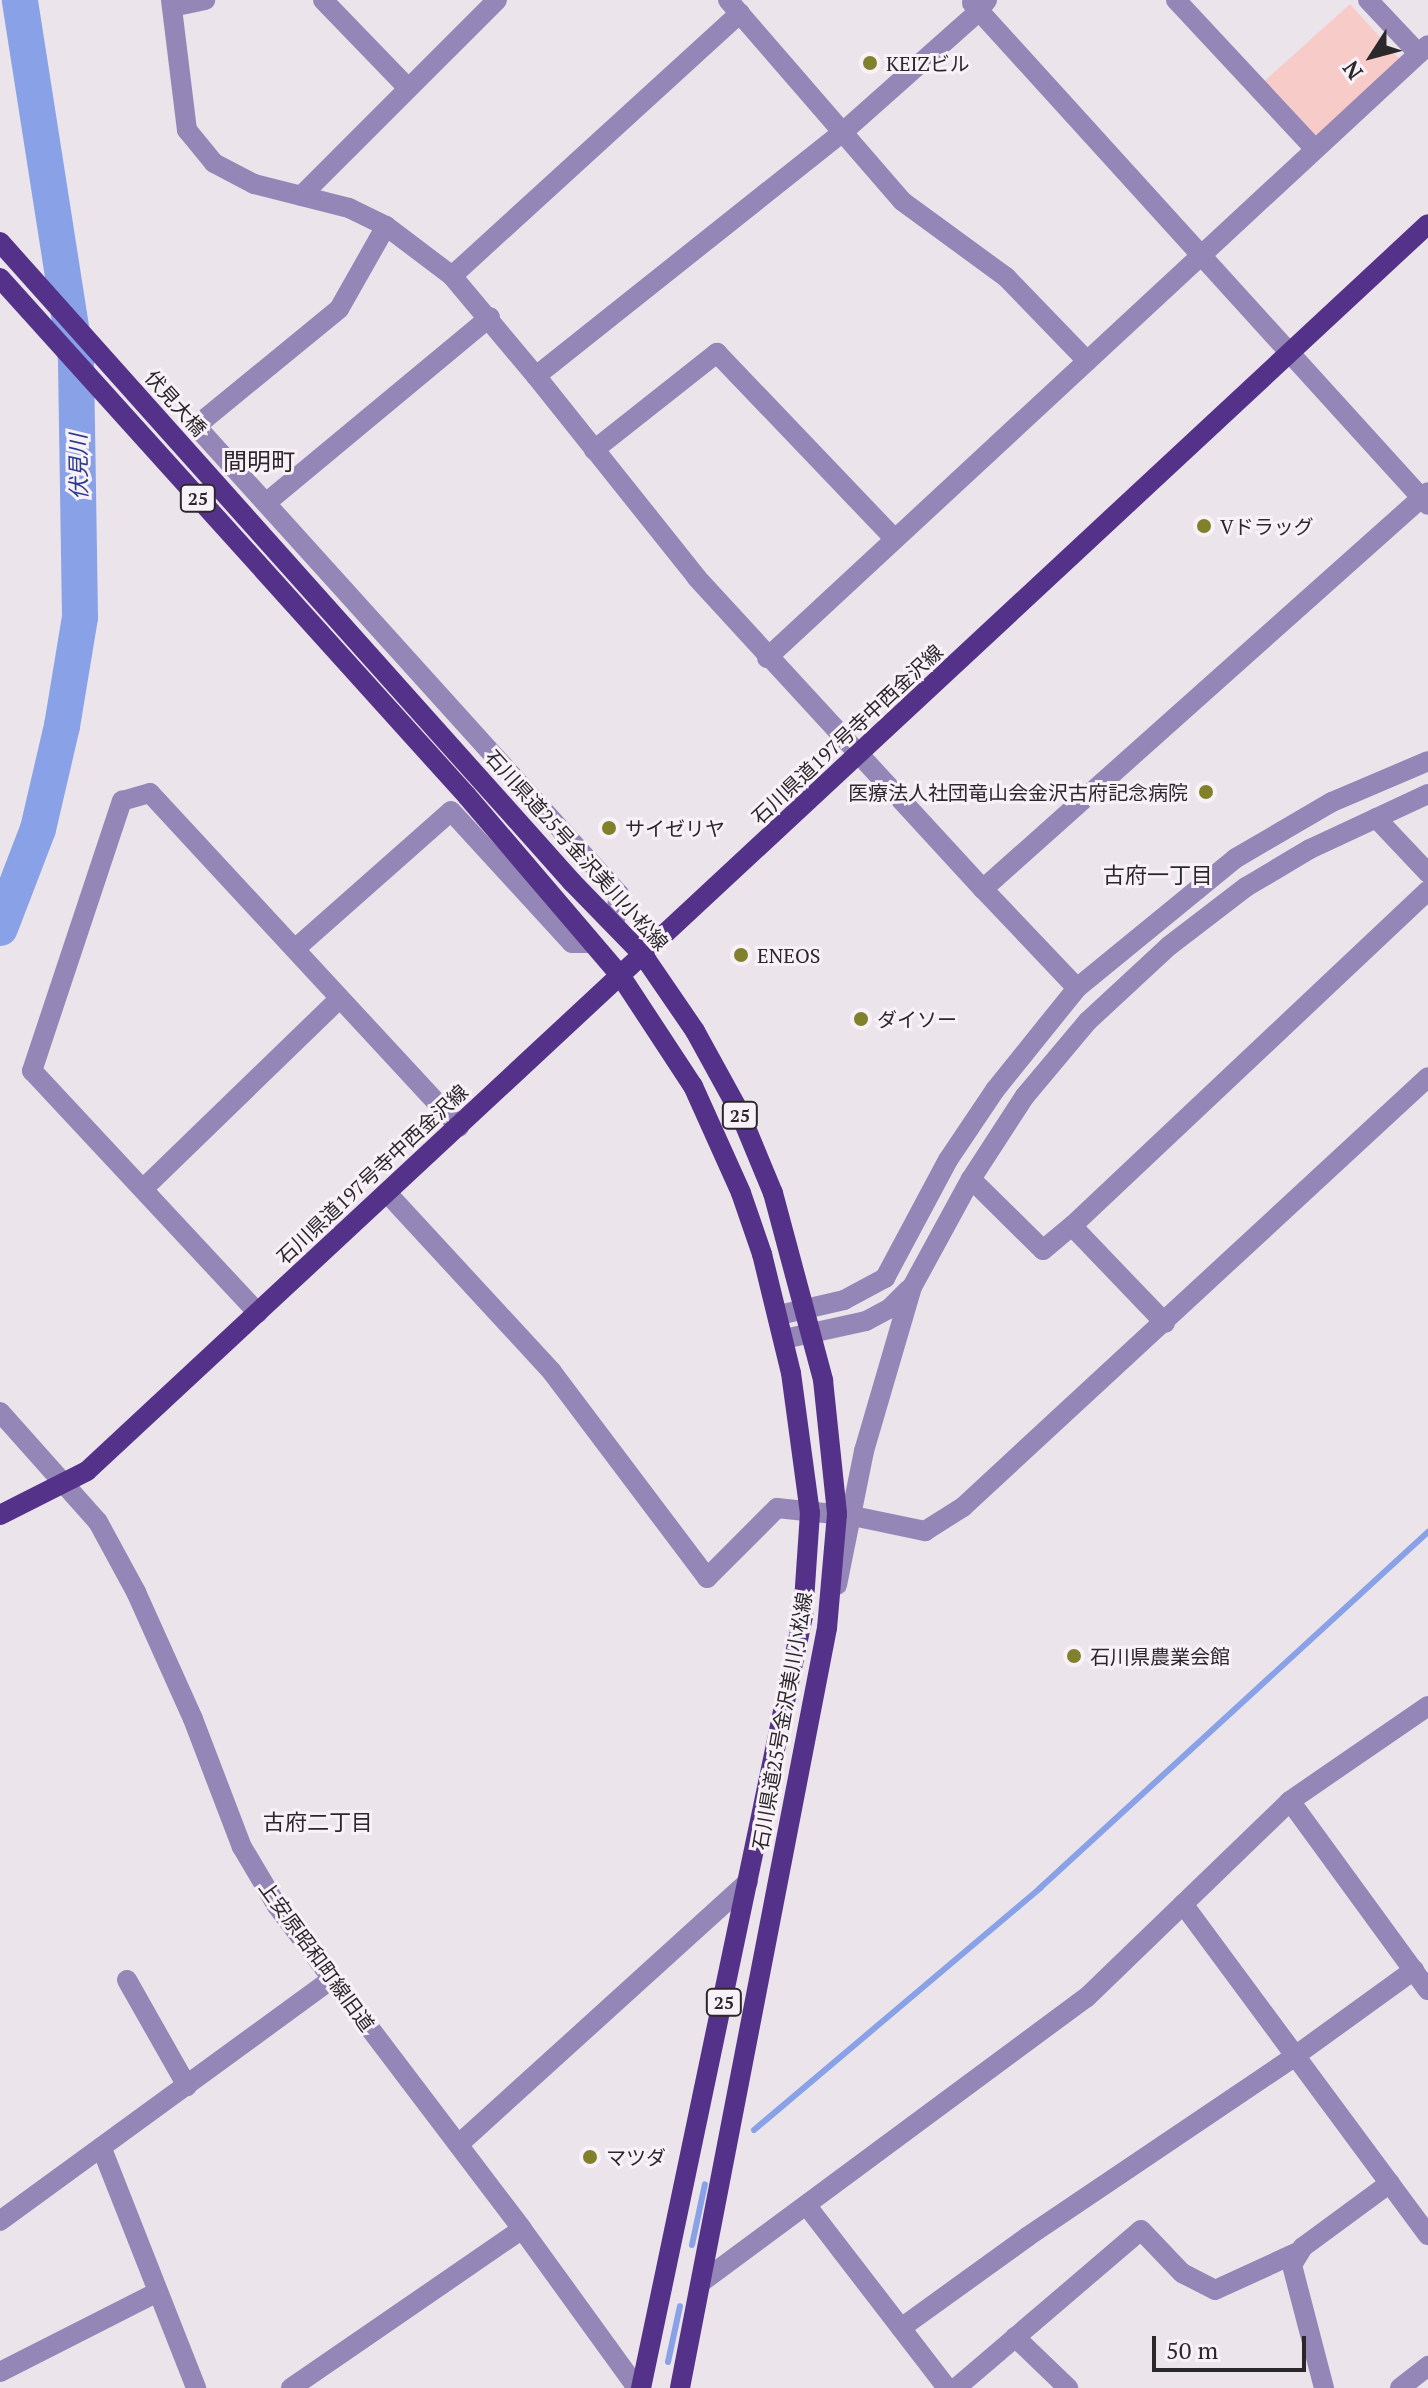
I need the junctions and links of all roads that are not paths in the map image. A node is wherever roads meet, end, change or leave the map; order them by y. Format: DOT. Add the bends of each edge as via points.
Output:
graph roads {
  1 [pos="205,0"];
  2 [pos="323,0"];
  3 [pos="497,0"];
  4 [pos="1176,0"];
  5 [pos="1368,0"];
  6 [pos="172,3"];
  7 [pos="978,4"];
  8 [pos="734,7"];
  9 [pos="1423,49"];
  10 [pos="408,88"];
  11 [pos="843,132"];
  12 [pos="1315,149"];
  13 [pos="301,196"];
  14 [pos="1428,224"];
  15 [pos="386,226"];
  16 [pos="0,242"];
  17 [pos="1202,255"];
  18 [pos="452,276"];
  19 [pos="0,278"];
  20 [pos="490,317"];
  21 [pos="1291,353"];
  22 [pos="1087,361"];
  23 [pos="536,376"];
  24 [pos="594,450"];
  25 [pos="1426,498"];
  26 [pos="266,503"];
  27 [pos="895,539"];
  28 [pos="767,658"];
  29 [pos="413,704"];
  30 [pos="860,754"];
  31 [pos="1428,761"];
  32 [pos="1428,794"];
  33 [pos="1376,818"];
  34 [pos="1428,873"];
  35 [pos="983,889"];
  36 [pos="1428,891"];
  37 [pos="614,925"];
  38 [pos="592,943"];
  39 [pos="295,949"];
  40 [pos="643,955"];
  41 [pos="620,975"];
  42 [pos="1077,988"];
  43 [pos="340,998"];
  44 [pos="1428,1077"];
  45 [pos="459,1127"];
  46 [pos="971,1179"];
  47 [pos="143,1189"];
  48 [pos="388,1194"];
  49 [pos="1072,1226"];
  50 [pos="912,1287"];
  51 [pos="807,1309"];
  52 [pos="258,1313"];
  53 [pos="779,1315"];
  54 [pos="1165,1323"];
  55 [pos="812,1333"];
  56 [pos="784,1339"];
  57 [pos="0,1412"];
  58 [pos="66,1483"];
  59 [pos="810,1513"];
  60 [pos="0,1515"];
  61 [pos="845,1515"];
  62 [pos="1428,1706"];
  63 [pos="1290,1801"];
  64 [pos="748,1882"];
  65 [pos="1183,1904"];
  66 [pos="1414,1970"];
  67 [pos="127,1980"];
  68 [pos="331,1980"];
  69 [pos="1428,1990"];
  70 [pos="1295,2056"];
  71 [pos="187,2086"];
  72 [pos="459,2144"];
  73 [pos="102,2149"];
  74 [pos="1390,2183"];
  75 [pos="807,2206"];
  76 [pos="0,2221"];
  77 [pos="522,2229"];
  78 [pos="1428,2235"];
  79 [pos="1300,2251"];
  80 [pos="703,2281"];
  81 [pos="158,2292"];
  82 [pos="901,2328"];
  83 [pos="1015,2337"];
  84 [pos="1428,2366"];
  85 [pos="0,2372"];
  86 [pos="196,2388"];
  87 [pos="291,2388"];
  88 [pos="639,2388"];
  89 [pos="680,2388"];
  90 [pos="947,2388"];
  91 [pos="956,2388"];
  92 [pos="1068,2388"];
  93 [pos="1324,2388"];
  94 [pos="1400,2388"];
  1 -- 6 [label="street"];
  2 -- 10 [label="street"];
  3 -- 10 [label="street"];
  4 -- 12 [label="street"];
  5 -- 9 [label="street"];
  6 -- 13 [label="street" via="187,130 214,163 254,184"];
  7 -- 11 [label="street"];
  7 -- 17 [label="street"];
  8 -- 11 [label="street"];
  8 -- 18 [label="street"];
  9 -- 12 [label="street"];
  10 -- 13 [label="street"];
  11 -- 22 [label="street" via="902,201 1006,277"];
  11 -- 23 [label="street"];
  12 -- 17 [label="street"];
  13 -- 15 [label="street" via="349,208"];
  14 -- 21 [label="main road, 石川県道197号寺中西金沢線"];
  15 -- 18 [label="street"];
  15 -- 26 [label="street" via="339,309 196,426"];
  16 -- 29 [label="main road, 伏見大橋 / 25"];
  17 -- 21 [label="street"];
  17 -- 22 [label="street"];
  18 -- 20 [label="street"];
  19 -- 38 [label="main road, 石川県道25号金沢美川小松線 / 25"];
  20 -- 23 [label="street"];
  20 -- 26 [label="street"];
  21 -- 25 [label="street"];
  21 -- 30 [label="main road, 石川県道197号寺中西金沢線"];
  22 -- 27 [label="street"];
  23 -- 24 [label="street"];
  24 -- 27 [label="street" via="717,353"];
  24 -- 28 [label="street"];
  25 -- 35 [label="street"];
  26 -- 37 [label="street" via="619,894"];
  27 -- 28 [label="street"];
  28 -- 30 [label="street"];
  29 -- 37 [label="main road, 石川県道25号金沢美川小松線 / 25"];
  30 -- 35 [label="street"];
  30 -- 40 [label="main road, 石川県道197号寺中西金沢線"];
  31 -- 42 [label="street" via="1332,802 1236,858"];
  32 -- 33 [label="street"];
  33 -- 34 [label="street"];
  33 -- 46 [label="street" via="1246,887 1169,946 1088,1021 1025,1096"];
  35 -- 42 [label="street"];
  36 -- 49 [label="street"];
  37 -- 40 [label="main road, 石川県道25号金沢美川小松線 / 25"];
  38 -- 39 [label="street" via="572,943 451,811"];
  38 -- 41 [label="main road, 石川県道25号金沢美川小松線 / 25"];
  39 -- 43 [label="street"];
  39 -- 47 [label="street" via="150,793 122,801 32,1071"];
  40 -- 41 [label="main road, 石川県道197号寺中西金沢線"];
  40 -- 51 [label="main road, 石川県道25号金沢美川小松線 / 25" via="695,1031 739,1111 773,1193"];
  41 -- 45 [label="main road, 石川県道197号寺中西金沢線"];
  41 -- 53 [label="main road, 石川県道25号金沢美川小松線 / 25" via="693,1086 741,1193"];
  42 -- 51 [label="street" via="948,1160 885,1278 844,1300"];
  43 -- 45 [label="street"];
  43 -- 47 [label="street"];
  44 -- 54 [label="street"];
  45 -- 48 [label="main road, 石川県道197号寺中西金沢線"];
  46 -- 49 [label="street" via="1043,1250"];
  46 -- 50 [label="street"];
  47 -- 52 [label="street"];
  48 -- 52 [label="main road, 石川県道197号寺中西金沢線"];
  48 -- 59 [label="street" via="552,1372 707,1578 777,1508"];
  49 -- 54 [label="street"];
  50 -- 55 [label="street" via="889,1309 866,1321"];
  50 -- 61 [label="street"];
  51 -- 53 [label="street"];
  51 -- 55 [label="main road, 石川県道25号金沢美川小松線 / 25"];
  52 -- 58 [label="main road, 石川県道197号寺中西金沢線" via="87,1471"];
  53 -- 56 [label="main road, 石川県道25号金沢美川小松線 / 25"];
  54 -- 61 [label="street" via="963,1507 925,1531"];
  55 -- 56 [label="street"];
  55 -- 61 [label="main road, 石川県道25号金沢美川小松線 / 25"];
  56 -- 59 [label="main road, 石川県道25号金沢美川小松線 / 25"];
  57 -- 58 [label="street, 上安原昭和町線旧道"];
  58 -- 60 [label="main road, 石川県道197号寺中西金沢線"];
  58 -- 68 [label="street, 上安原昭和町線旧道" via="98,1522 136,1592 242,1847"];
  59 -- 61 [label="street"];
  59 -- 64 [label="main road, 石川県道25号金沢美川小松線 / 25" via="803,1616"];
  61 -- 80 [label="main road, 石川県道25号金沢美川小松線 / 25"];
  62 -- 63 [label="street"];
  63 -- 65 [label="street"];
  63 -- 66 [label="street"];
  64 -- 72 [label="street"];
  64 -- 88 [label="main road, 石川県道25号金沢美川小松線 / 25"];
  65 -- 70 [label="street"];
  65 -- 75 [label="street" via="1086,1998"];
  66 -- 69 [label="street"];
  66 -- 70 [label="street"];
  67 -- 71 [label="street"];
  68 -- 71 [label="street"];
  68 -- 72 [label="street, 上安原昭和町線旧道"];
  70 -- 74 [label="street"];
  70 -- 82 [label="street"];
  71 -- 73 [label="street"];
  72 -- 77 [label="street, 上安原昭和町線旧道"];
  73 -- 76 [label="street"];
  73 -- 81 [label="street"];
  74 -- 78 [label="street"];
  74 -- 79 [label="street"];
  75 -- 80 [label="street"];
  75 -- 82 [label="street"];
  77 -- 87 [label="street"];
  77 -- 88 [label="street, 上安原昭和町線旧道"];
  79 -- 83 [label="street" via="1215,2290 1182,2273 1141,2230"];
  79 -- 93 [label="street" via="1292,2265"];
  80 -- 89 [label="main road, 石川県道25号金沢美川小松線 / 25"];
  81 -- 85 [label="street"];
  81 -- 86 [label="street"];
  82 -- 90 [label="street"];
  83 -- 91 [label="street"];
  83 -- 92 [label="street"];
  84 -- 94 [label="street"];
}
